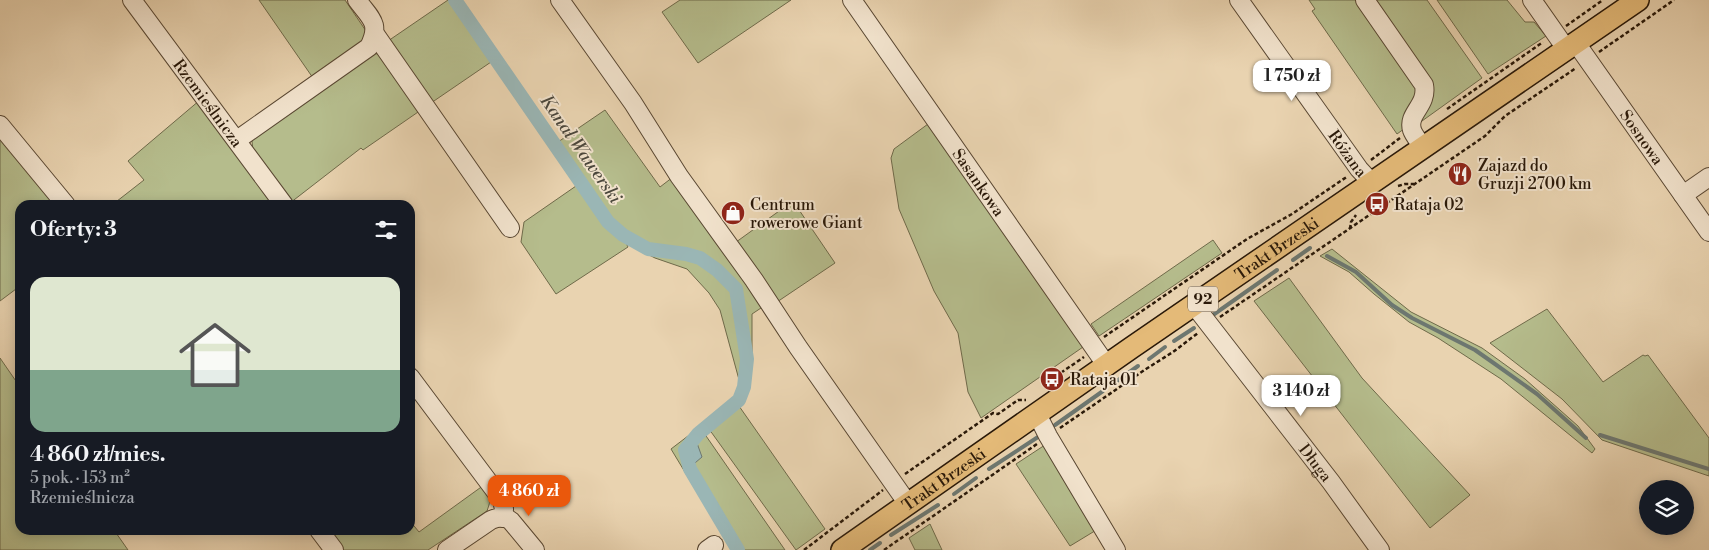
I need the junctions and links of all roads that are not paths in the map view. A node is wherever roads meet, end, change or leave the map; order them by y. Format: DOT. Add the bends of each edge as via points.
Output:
graph roads {
  1 [pos="132,0"];
  2 [pos="357,0"];
  3 [pos="560,0"];
  4 [pos="852,0"];
  5 [pos="1240,0"];
  6 [pos="1365,0"];
  7 [pos="1532,0"];
  8 [pos="1632,2"];
  9 [pos="375,34"];
  10 [pos="1571,46"];
  11 [pos="0,125"];
  12 [pos="237,140"];
  13 [pos="1423,148"];
  14 [pos="1366,176"];
  15 [pos="1709,177"];
  16 [pos="1683,195"];
  17 [pos="62,200"];
  18 [pos="280,200"];
  19 [pos="510,228"];
  20 [pos="1709,232"];
  21 [pos="1194,305"];
  22 [pos="1106,366"];
  23 [pos="415,384"];
  24 [pos="1031,407"];
  25 [pos="908,504"];
  26 [pos="503,518"];
  27 [pos="323,535"];
  28 [pos="334,550"];
  29 [pos="448,550"];
  30 [pos="535,550"];
  31 [pos="842,550"];
  32 [pos="1116,550"];
  33 [pos="1380,550"];
  1 -- 12 [label="street, Rzemieślnicza"];
  2 -- 9 [label="street" via="374,24"];
  3 -- 25 [label="street"];
  4 -- 22 [label="street, Sasankowa"];
  5 -- 14 [label="street, Różana"];
  6 -- 13 [label="street" via="1424,85 1424,100 1412,119 1412,130"];
  7 -- 10 [label="street, Sosnowa"];
  8 -- 10 [label="main road, Trakt Brzeski / 92"];
  9 -- 12 [label="street" via="369,46"];
  9 -- 19 [label="street"];
  10 -- 13 [label="main road, Trakt Brzeski / 92"];
  10 -- 16 [label="street, Sosnowa"];
  11 -- 17 [label="street"];
  12 -- 18 [label="street, Rzemieślnicza"];
  13 -- 14 [label="main road, Trakt Brzeski / 92"];
  14 -- 21 [label="main road, Trakt Brzeski / 92"];
  15 -- 16 [label="street"];
  16 -- 20 [label="street, Sosnowa"];
  21 -- 22 [label="main road, Trakt Brzeski / 92"];
  21 -- 33 [label="street, Długa"];
  22 -- 24 [label="main road, Trakt Brzeski / 92"];
  23 -- 26 [label="street" via="502,500"];
  24 -- 25 [label="main road, Trakt Brzeski / 92"];
  24 -- 32 [label="street"];
  25 -- 31 [label="main road, Trakt Brzeski / 92"];
  26 -- 29 [label="street" via="491,520"];
  26 -- 30 [label="street" via="511,521"];
  27 -- 28 [label="street"];
}
